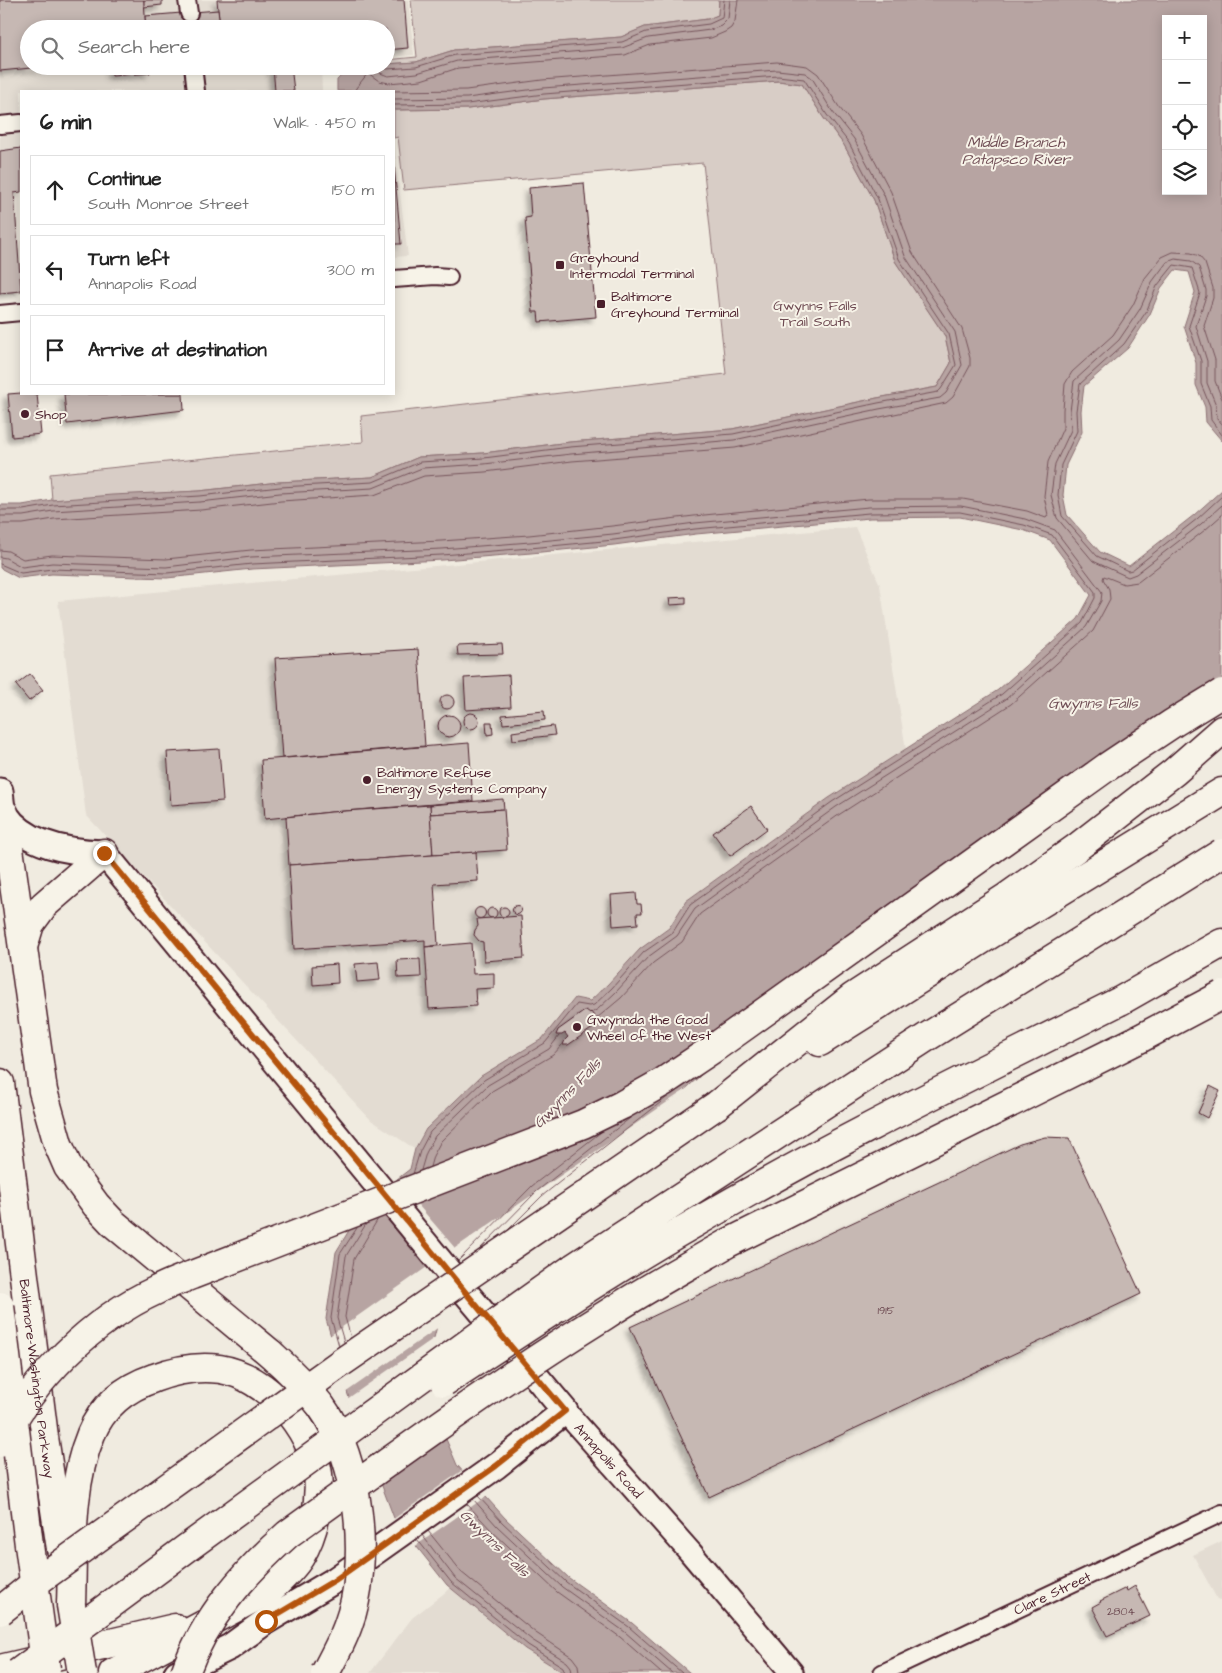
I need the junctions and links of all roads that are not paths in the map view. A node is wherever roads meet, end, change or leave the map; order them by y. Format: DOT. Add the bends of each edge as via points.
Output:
graph roads {
  1 [pos="195,75"];
  2 [pos="196,90"];
  3 [pos="20,123"];
  4 [pos="0,125"];
  5 [pos="449,277"];
  6 [pos="395,279"];
  7 [pos="20,312"];
  8 [pos="0,314"];
  9 [pos="1222,693"];
  10 [pos="1222,730"];
  11 [pos="1222,792"];
  12 [pos="2,802"];
  13 [pos="104,853"];
  14 [pos="1222,853"];
  15 [pos="1222,943"];
  16 [pos="23,947"];
  17 [pos="1222,995"];
  18 [pos="0,1083"];
  19 [pos="717,1105"];
  20 [pos="0,1306"];
  21 [pos="565,1411"];
  22 [pos="0,1443"];
  23 [pos="1222,1513"];
  24 [pos="187,1548"];
  25 [pos="71,1605"];
  26 [pos="240,1605"];
  27 [pos="0,1611"];
  28 [pos="266,1621"];
  29 [pos="0,1669"];
  30 [pos="18,1673"];
  31 [pos="46,1673"];
  32 [pos="82,1673"];
  33 [pos="113,1673"];
  34 [pos="122,1673"];
  35 [pos="177,1673"];
  36 [pos="185,1673"];
  37 [pos="325,1673"];
  38 [pos="792,1673"];
  39 [pos="882,1673"];
  1 -- 2 [label="street"];
  3 -- 4 [label="street"];
  5 -- 6 [label="street"];
  7 -- 8 [label="street"];
  9 -- 22 [label="highway, bridge" via="1107,767 714,1048 622,1105 544,1140 155,1290 122,1309 91,1331 45,1376 8,1426"];
  10 -- 19 [label="highway" via="1111,822 1007,897 853,997"];
  11 -- 19 [label="highway"];
  12 -- 13 [label="main road" via="22,832 38,840 78,852"];
  12 -- 16 [label="highway"];
  13 -- 16 [label="highway" via="44,905 30,924"];
  13 -- 21 [label="main road, Annapolis Road, bridge"];
  14 -- 24 [label="highway, bridge" via="927,1036 618,1239 521,1305"];
  15 -- 24 [label="highway, bridge" via="1120,1001 868,1127 696,1222 592,1285"];
  16 -- 37 [label="highway, bridge" via="43,1091 68,1167 113,1223 299,1380 335,1431 348,1464 356,1500 360,1559 348,1625"];
  17 -- 36 [label="highway, bridge" via="728,1243 604,1316 470,1405 288,1534 235,1586 211,1619"];
  18 -- 25 [label="highway, Baltimore-Washington Parkway, bridge" via="44,1437"];
  19 -- 27 [label="highway, bridge" via="342,1362"];
  20 -- 31 [label="highway, Baltimore-Washington Parkway, bridge"];
  21 -- 28 [label="main road" via="496,1466 385,1545 335,1580"];
  21 -- 38 [label="main road, Annapolis Road"];
  23 -- 39 [label="street, Clare Street"];
  24 -- 30 [label="highway, bridge"];
  25 -- 26 [label="highway, bridge" via="77,1479 92,1432 117,1397 140,1382 169,1372 196,1368 221,1369 248,1378 270,1392 300,1429 318,1472 317,1508 310,1536 299,1558 269,1590"];
  25 -- 32 [label="highway, Baltimore-Washington Parkway, bridge"];
  26 -- 29 [label="highway" via="169,1630"];
  26 -- 33 [label="highway"];
  28 -- 34 [label="main road"];
  28 -- 35 [label="main road" via="230,1647"];
}
